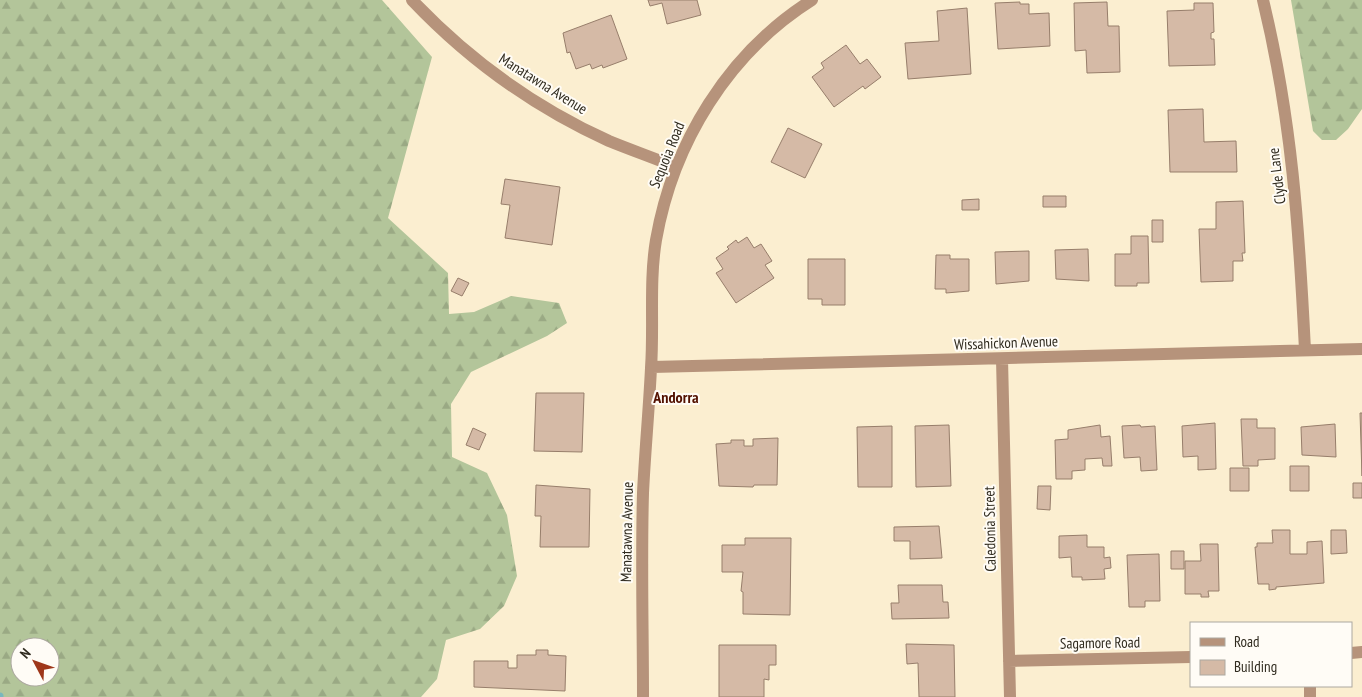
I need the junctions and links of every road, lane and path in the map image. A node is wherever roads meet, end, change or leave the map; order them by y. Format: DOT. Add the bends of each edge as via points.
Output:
graph roads {
  1 [pos="412,0"];
  2 [pos="1263,0"];
  3 [pos="806,2"];
  4 [pos="676,167"];
  5 [pos="1362,349"];
  6 [pos="1305,350"];
  7 [pos="1002,359"];
  8 [pos="652,368"];
  9 [pos="1190,657"];
  10 [pos="1009,661"];
  11 [pos="643,697"];
  12 [pos="1010,697"];
  1 -- 4 [label="street, Manatawna Avenue" via="462,50 520,92 610,141"];
  2 -- 6 [label="street, Clyde Lane" via="1285,106 1293,165"];
  3 -- 4 [label="street, Sequoia Road" via="733,70 701,116"];
  4 -- 8 [label="street, Sequoia Road" via="656,241"];
  5 -- 6 [label="street, Wissahickon Avenue"];
  6 -- 7 [label="street, Wissahickon Avenue"];
  7 -- 8 [label="street, Wissahickon Avenue"];
  7 -- 10 [label="street, Caledonia Street"];
  8 -- 11 [label="street, Manatawna Avenue" via="644,493"];
  9 -- 10 [label="street, Sagamore Road"];
  10 -- 12 [label="street, Caledonia Street"];
}
